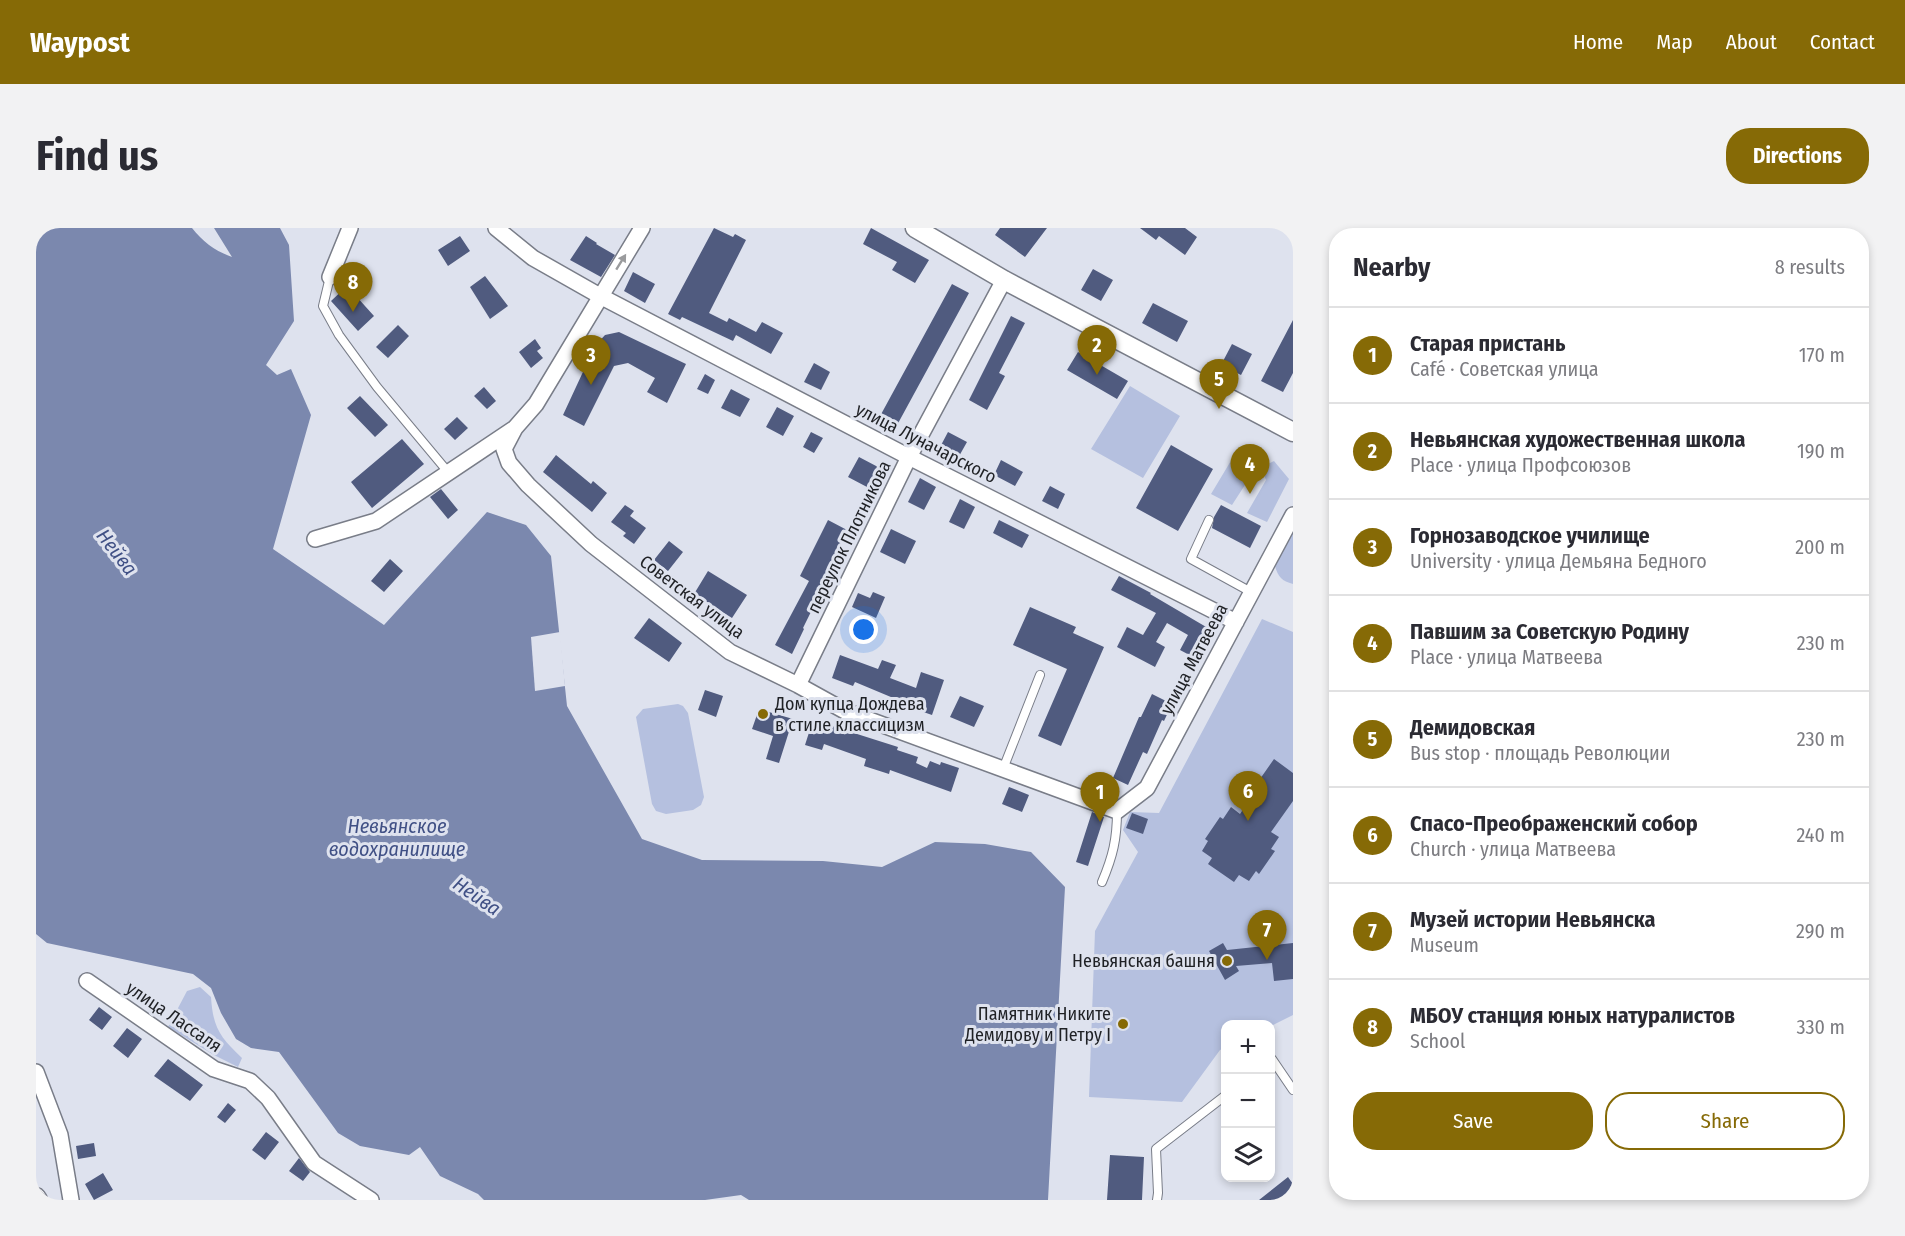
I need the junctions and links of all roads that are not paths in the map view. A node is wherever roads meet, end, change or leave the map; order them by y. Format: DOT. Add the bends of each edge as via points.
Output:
graph roads {
  1 [pos="350,228"];
  2 [pos="496,228"];
  3 [pos="642,228"];
  4 [pos="915,228"];
  5 [pos="330,277"];
  6 [pos="1004,280"];
  7 [pos="600,296"];
  8 [pos="515,428"];
  9 [pos="1292,430"];
  10 [pos="909,457"];
  11 [pos="448,472"];
  12 [pos="1293,515"];
  13 [pos="1209,520"];
  14 [pos="315,539"];
  15 [pos="1251,592"];
  16 [pos="1236,622"];
  17 [pos="1040,675"];
  18 [pos="798,685"];
  19 [pos="1003,769"];
  20 [pos="1117,811"];
  21 [pos="1102,882"];
  22 [pos="87,981"];
  23 [pos="1275,1063"];
  24 [pos="36,1072"];
  25 [pos="1293,1090"];
  26 [pos="1221,1099"];
  27 [pos="70,1200"];
  28 [pos="371,1200"];
  29 [pos="1157,1200"];
  1 -- 5 [label="street"];
  2 -- 7 [label="street, улица Луначарского" via="533,258"];
  7 -- 3 [label="street, one-way"];
  4 -- 6 [label="street"];
  5 -- 11 [label="lane" via="323,306 339,335 376,387"];
  6 -- 9 [label="street"];
  6 -- 10 [label="street, переулок Плотникова"];
  7 -- 8 [label="street" via="536,404"];
  7 -- 10 [label="street, улица Луначарского"];
  8 -- 11 [label="street"];
  8 -- 18 [label="street, Советская улица" via="504,449 509,463 591,544 730,652"];
  10 -- 16 [label="street, улица Луначарского"];
  10 -- 18 [label="street, переулок Плотникова"];
  11 -- 14 [label="street" via="376,520"];
  12 -- 15 [label="street, улица Матвеева"];
  13 -- 15 [label="lane" via="1191,559"];
  15 -- 16 [label="street, улица Матвеева"];
  16 -- 20 [label="street, улица Матвеева" via="1147,788"];
  17 -- 19 [label="lane"];
  18 -- 19 [label="street, Советская улица" via="844,711"];
  19 -- 20 [label="street, Советская улица"];
  20 -- 21 [label="lane" via="1113,858"];
  22 -- 28 [label="street, улица Лассаля" via="214,1069 250,1081 268,1098 314,1163"];
  23 -- 25 [label="lane"];
  24 -- 27 [label="street" via="60,1135"];
  26 -- 29 [label="lane" via="1156,1149"];
}
